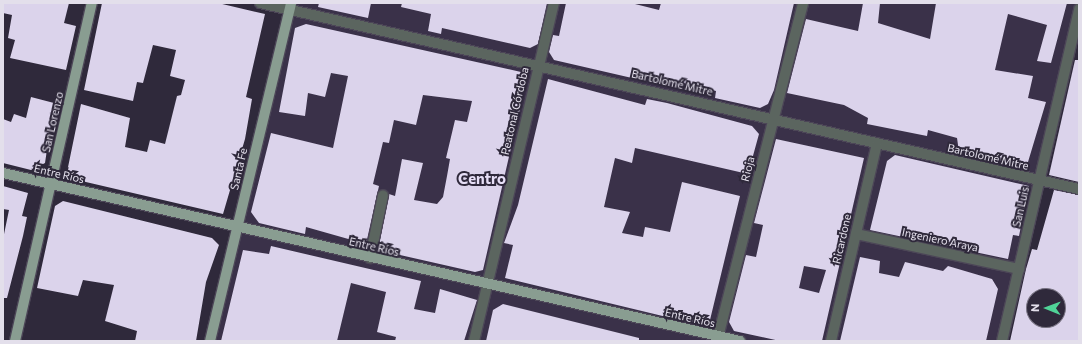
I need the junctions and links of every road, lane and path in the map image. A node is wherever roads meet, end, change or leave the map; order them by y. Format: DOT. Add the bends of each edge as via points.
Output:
graph roads {
  1 [pos="92,3"];
  2 [pos="260,3"];
  3 [pos="554,3"];
  4 [pos="803,3"];
  5 [pos="290,7"];
  6 [pos="1079,9"];
  7 [pos="538,66"];
  8 [pos="772,119"];
  9 [pos="877,143"];
  10 [pos="3,173"];
  11 [pos="1040,181"];
  12 [pos="51,184"];
  13 [pos="1079,189"];
  14 [pos="384,196"];
  15 [pos="237,228"];
  16 [pos="856,234"];
  17 [pos="370,258"];
  18 [pos="1019,269"];
  19 [pos="487,285"];
  20 [pos="717,339"];
  21 [pos="16,341"];
  22 [pos="210,341"];
  23 [pos="474,341"];
  24 [pos="740,341"];
  25 [pos="831,341"];
  26 [pos="1002,341"];
  1 -- 12 [label="main road, San Lorenzo"];
  2 -- 5 [label="street, Bartolomé Mitre"];
  3 -- 7 [label="street, Peatonal Córdoba"];
  4 -- 8 [label="street, Rioja"];
  5 -- 7 [label="street, Bartolomé Mitre"];
  5 -- 15 [label="main road, Santa Fe"];
  6 -- 11 [label="street, San Luis"];
  7 -- 8 [label="street, Bartolomé Mitre"];
  7 -- 19 [label="street, Peatonal Córdoba"];
  8 -- 9 [label="street, Bartolomé Mitre"];
  8 -- 20 [label="street, Rioja"];
  9 -- 11 [label="street, Bartolomé Mitre"];
  9 -- 16 [label="street, Ricardone"];
  10 -- 12 [label="main road, Entre Ríos"];
  11 -- 13 [label="street, Bartolomé Mitre"];
  11 -- 18 [label="street, San Luis"];
  12 -- 15 [label="main road, Entre Ríos"];
  12 -- 21 [label="main road, San Lorenzo"];
  14 -- 17 [label="street"];
  15 -- 17 [label="main road, Entre Ríos"];
  15 -- 22 [label="main road, Santa Fe"];
  16 -- 18 [label="street, Ingeniero Araya"];
  16 -- 25 [label="street, Ricardone"];
  17 -- 19 [label="main road, Entre Ríos"];
  18 -- 26 [label="street, San Luis"];
  19 -- 20 [label="main road, Entre Ríos"];
  19 -- 23 [label="street, Peatonal Córdoba"];
  20 -- 24 [label="main road, Entre Ríos"];
}
